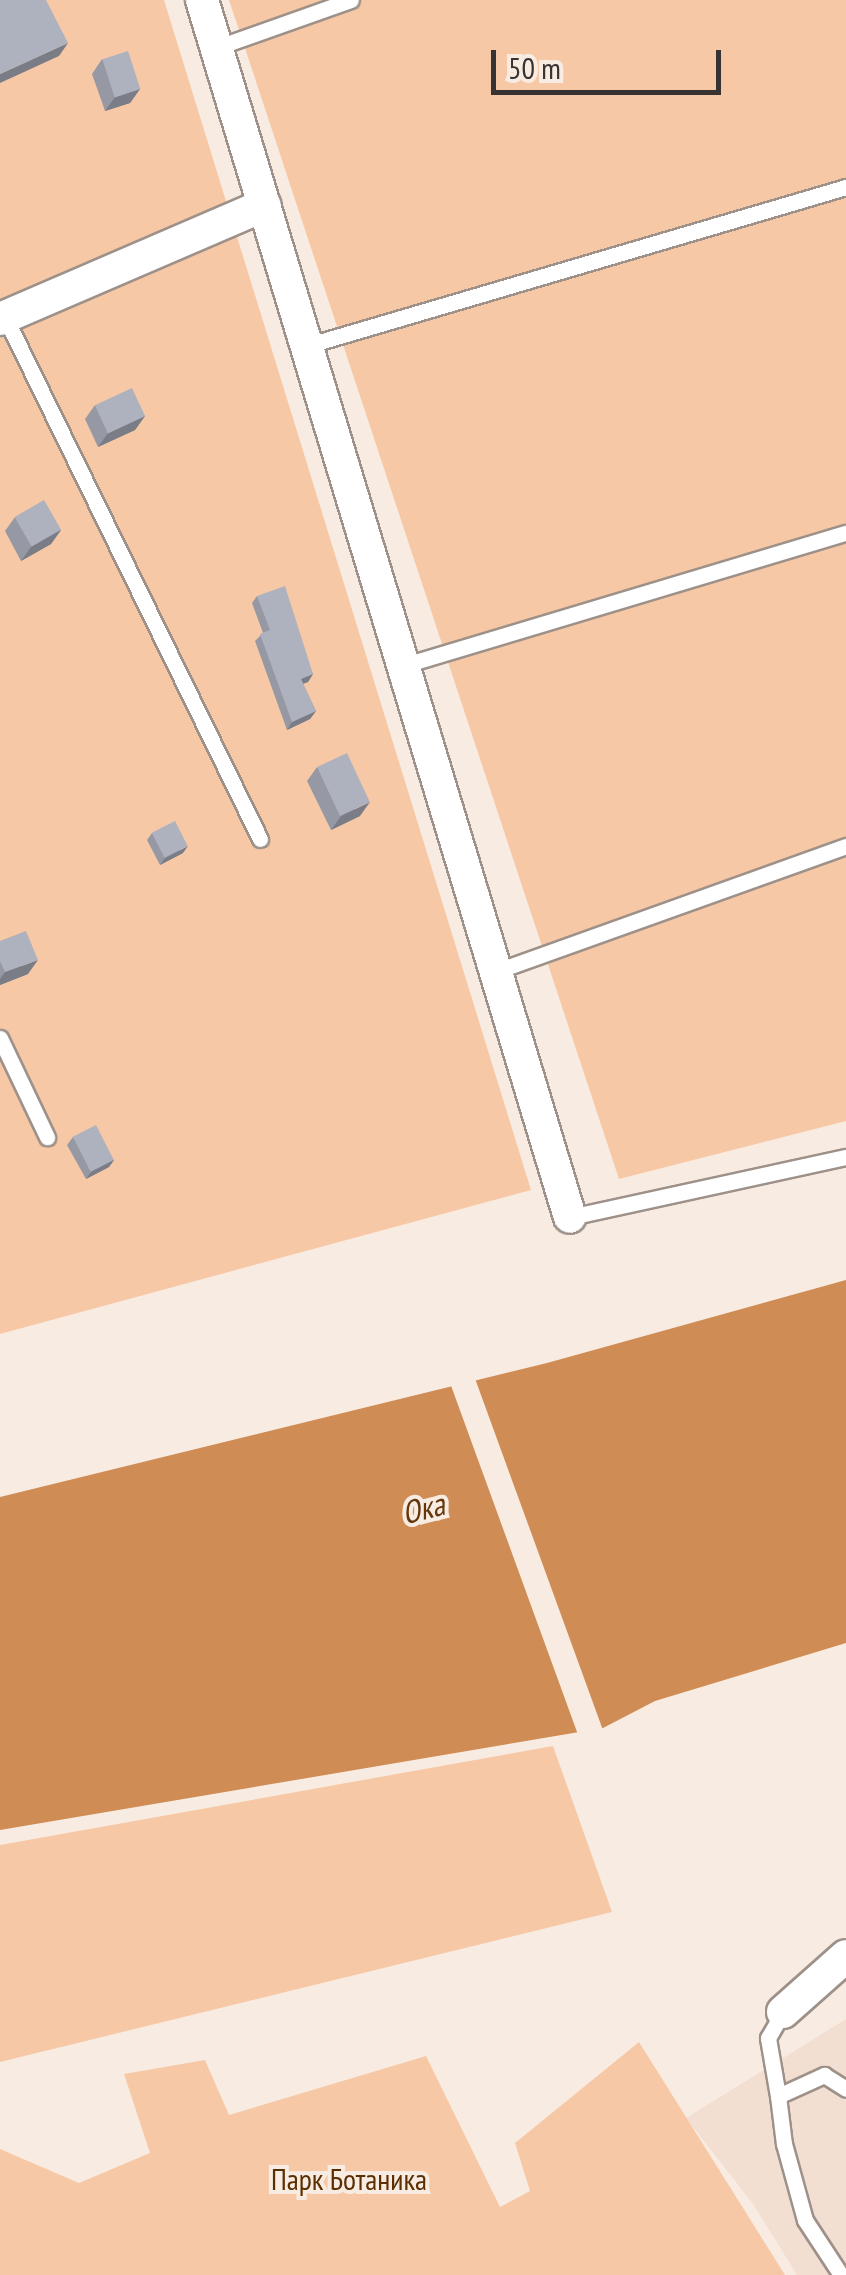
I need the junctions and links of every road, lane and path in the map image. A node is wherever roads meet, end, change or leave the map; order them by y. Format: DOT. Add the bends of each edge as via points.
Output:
graph roads {
  1 [pos="202,0"];
  2 [pos="351,0"];
  3 [pos="218,46"];
  4 [pos="846,187"];
  5 [pos="265,205"];
  6 [pos="3,318"];
  7 [pos="309,345"];
  8 [pos="846,533"];
  9 [pos="405,666"];
  10 [pos="260,839"];
  11 [pos="846,846"];
  12 [pos="497,971"];
  13 [pos="0,1038"];
  14 [pos="47,1136"];
  15 [pos="846,1157"];
  16 [pos="570,1218"];
  17 [pos="846,1956"];
  18 [pos="783,2012"];
  19 [pos="846,2089"];
  20 [pos="778,2096"];
  21 [pos="841,2275"];
  1 -- 3 [label="street"];
  2 -- 3 [label="lane"];
  3 -- 5 [label="street"];
  4 -- 7 [label="lane"];
  5 -- 6 [label="street"];
  5 -- 7 [label="street"];
  6 -- 10 [label="lane"];
  7 -- 9 [label="street"];
  8 -- 9 [label="lane"];
  9 -- 12 [label="street"];
  11 -- 12 [label="lane"];
  12 -- 16 [label="street"];
  13 -- 14 [label="lane"];
  15 -- 16 [label="lane"];
  17 -- 18 [label="street"];
  18 -- 20 [label="lane" via="768,2038"];
  19 -- 20 [label="lane" via="824,2075"];
  20 -- 21 [label="lane" via="805,2220"];
}
